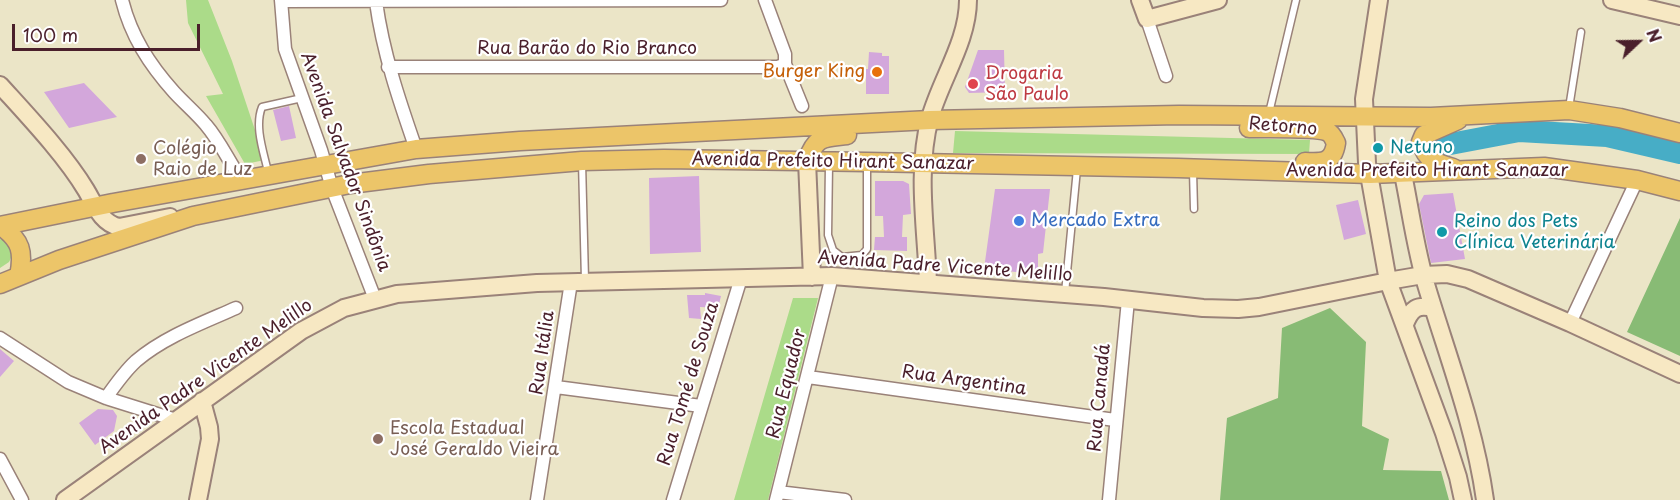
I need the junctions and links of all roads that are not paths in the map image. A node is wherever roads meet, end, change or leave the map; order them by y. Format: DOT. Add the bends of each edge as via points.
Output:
graph roads {
  1 [pos="122,0"];
  2 [pos="722,0"];
  3 [pos="765,0"];
  4 [pos="968,0"];
  5 [pos="1140,0"];
  6 [pos="1218,0"];
  7 [pos="1296,0"];
  8 [pos="1379,0"];
  9 [pos="1612,0"];
  10 [pos="281,1"];
  11 [pos="514,1"];
  12 [pos="376,2"];
  13 [pos="1680,16"];
  14 [pos="1147,19"];
  15 [pos="1581,32"];
  16 [pos="785,64"];
  17 [pos="388,67"];
  18 [pos="1166,76"];
  19 [pos="0,85"];
  20 [pos="302,98"];
  21 [pos="802,106"];
  22 [pos="1569,111"];
  23 [pos="1471,115"];
  24 [pos="1227,116"];
  25 [pos="1268,116"];
  26 [pos="930,120"];
  27 [pos="888,122"];
  28 [pos="1364,123"];
  29 [pos="1680,133"];
  30 [pos="416,148"];
  31 [pos="582,161"];
  32 [pos="807,161"];
  33 [pos="829,161"];
  34 [pos="867,162"];
  35 [pos="325,164"];
  36 [pos="923,164"];
  37 [pos="1077,166"];
  38 [pos="1201,169"];
  39 [pos="1368,169"];
  40 [pos="1470,169"];
  41 [pos="268,173"];
  42 [pos="1403,174"];
  43 [pos="241,179"];
  44 [pos="1637,180"];
  45 [pos="332,188"];
  46 [pos="1680,191"];
  47 [pos="95,207"];
  48 [pos="1194,209"];
  49 [pos="193,216"];
  50 [pos="1,226"];
  51 [pos="1423,275"];
  52 [pos="19,276"];
  53 [pos="832,276"];
  54 [pos="812,277"];
  55 [pos="741,278"];
  56 [pos="1388,281"];
  57 [pos="578,282"];
  58 [pos="928,282"];
  59 [pos="0,284"];
  60 [pos="1065,294"];
  61 [pos="375,299"];
  62 [pos="1128,300"];
  63 [pos="236,308"];
  64 [pos="1433,308"];
  65 [pos="1570,323"];
  66 [pos="1405,324"];
  67 [pos="0,338"];
  68 [pos="1680,374"];
  69 [pos="808,377"];
  70 [pos="556,387"];
  71 [pos="106,398"];
  72 [pos="202,401"];
  73 [pos="700,406"];
  74 [pos="176,420"];
  75 [pos="1115,420"];
  76 [pos="0,459"];
  77 [pos="777,496"];
  78 [pos="22,500"];
  79 [pos="66,500"];
  80 [pos="198,500"];
  81 [pos="537,500"];
  82 [pos="673,500"];
  83 [pos="845,500"];
  84 [pos="1109,500"];
  85 [pos="1463,500"];
  86 [pos="1485,500"];
  1 -- 43 [label="street" via="143,52 207,125"];
  2 -- 11 [label="street"];
  3 -- 16 [label="street"];
  4 -- 26 [label="main road" via="960,39"];
  5 -- 14 [label="main road"];
  6 -- 14 [label="main road"];
  7 -- 25 [label="lane"];
  8 -- 28 [label="main road"];
  9 -- 13 [label="main road"];
  10 -- 12 [label="street"];
  10 -- 20 [label="street, Avenida Salvador Sindônia" via="285,49"];
  11 -- 12 [label="street"];
  12 -- 17 [label="street"];
  14 -- 18 [label="street"];
  15 -- 22 [label="lane"];
  16 -- 17 [label="street, Rua Barão do Rio Branco"];
  16 -- 21 [label="street"];
  17 -- 30 [label="street"];
  19 -- 47 [label="main road" via="64,161"];
  20 -- 35 [label="street, Avenida Salvador Sindônia"];
  20 -- 41 [label="lane" via="262,107 259,128"];
  22 -- 23 [label="main road, Avenida Prefeito Hirant Sanazar"];
  22 -- 29 [label="main road, Avenida Prefeito Hirant Sanazar" via="1620,118"];
  23 -- 28 [label="main road, Avenida Prefeito Hirant Sanazar"];
  23 -- 40 [label="main road" via="1424,135 1421,142 1425,154 1437,163"];
  24 -- 25 [label="main road, Avenida Prefeito Hirant Sanazar"];
  24 -- 26 [label="main road, Avenida Prefeito Hirant Sanazar"];
  24 -- 38 [label="main road, Retorno" via="1246,127 1326,130 1336,143 1334,155 1316,163 1231,160"];
  25 -- 28 [label="main road, Avenida Prefeito Hirant Sanazar"];
  26 -- 27 [label="main road, Avenida Prefeito Hirant Sanazar"];
  26 -- 36 [label="main road"];
  27 -- 30 [label="main road, Avenida Prefeito Hirant Sanazar"];
  27 -- 32 [label="main road" via="873,131 817,141"];
  28 -- 39 [label="main road"];
  30 -- 35 [label="main road, Avenida Prefeito Hirant Sanazar"];
  31 -- 32 [label="main road, Avenida Prefeito Hirant Sanazar"];
  31 -- 45 [label="main road, Avenida Prefeito Hirant Sanazar" via="429,174"];
  31 -- 57 [label="lane"];
  32 -- 33 [label="main road, Avenida Prefeito Hirant Sanazar"];
  32 -- 54 [label="main road"];
  33 -- 34 [label="main road, Avenida Prefeito Hirant Sanazar"];
  33 -- 34 [label="lane" via="828,235 833,250 842,257 862,255 867,249"];
  34 -- 36 [label="main road, Avenida Prefeito Hirant Sanazar"];
  35 -- 41 [label="main road, Avenida Prefeito Hirant Sanazar"];
  35 -- 45 [label="street, Avenida Salvador Sindônia"];
  36 -- 37 [label="main road, Avenida Prefeito Hirant Sanazar"];
  36 -- 58 [label="main road"];
  37 -- 38 [label="main road, Avenida Prefeito Hirant Sanazar"];
  37 -- 60 [label="lane"];
  38 -- 39 [label="main road, Avenida Prefeito Hirant Sanazar"];
  38 -- 48 [label="lane"];
  39 -- 42 [label="main road, Avenida Prefeito Hirant Sanazar"];
  39 -- 56 [label="main road"];
  40 -- 42 [label="main road, Avenida Prefeito Hirant Sanazar"];
  40 -- 44 [label="main road, Avenida Prefeito Hirant Sanazar" via="1544,167"];
  41 -- 43 [label="main road, Avenida Prefeito Hirant Sanazar"];
  42 -- 51 [label="main road"];
  43 -- 47 [label="main road, Avenida Prefeito Hirant Sanazar"];
  44 -- 46 [label="main road, Avenida Prefeito Hirant Sanazar"];
  44 -- 65 [label="street"];
  45 -- 49 [label="main road, Avenida Prefeito Hirant Sanazar"];
  45 -- 61 [label="street, Avenida Salvador Sindônia"];
  47 -- 49 [label="main road" via="106,221 119,227 176,215"];
  47 -- 50 [label="main road, Avenida Prefeito Hirant Sanazar"];
  49 -- 52 [label="main road, Avenida Prefeito Hirant Sanazar"];
  50 -- 52 [label="main road" via="13,234 22,251"];
  51 -- 56 [label="main road, Avenida Padre Vicente Melillo"];
  51 -- 64 [label="main road"];
  51 -- 65 [label="main road, Avenida Padre Vicente Melillo" via="1468,279"];
  52 -- 59 [label="main road, Avenida Prefeito Hirant Sanazar"];
  53 -- 54 [label="main road, Avenida Padre Vicente Melillo"];
  53 -- 58 [label="main road, Avenida Padre Vicente Melillo"];
  53 -- 69 [label="street, Rua Equador"];
  54 -- 55 [label="main road, Avenida Padre Vicente Melillo"];
  55 -- 57 [label="main road, Avenida Padre Vicente Melillo"];
  55 -- 73 [label="street, Rua Tomé de Souza"];
  56 -- 62 [label="main road, Avenida Padre Vicente Melillo" via="1238,309"];
  56 -- 66 [label="main road"];
  57 -- 61 [label="main road, Avenida Padre Vicente Melillo" via="397,294"];
  57 -- 70 [label="street, Rua Itália"];
  58 -- 60 [label="main road, Avenida Padre Vicente Melillo"];
  60 -- 62 [label="main road, Avenida Padre Vicente Melillo"];
  61 -- 72 [label="main road, Avenida Padre Vicente Melillo" via="344,308 315,323"];
  62 -- 75 [label="street, Rua Canadá"];
  63 -- 71 [label="street" via="154,348 135,362"];
  64 -- 66 [label="main road" via="1415,308"];
  64 -- 86 [label="main road" via="1473,437"];
  65 -- 68 [label="main road, Avenida Padre Vicente Melillo"];
  66 -- 85 [label="main road" via="1454,462"];
  67 -- 71 [label="street" via="68,382"];
  69 -- 75 [label="street, Rua Argentina"];
  69 -- 77 [label="street, Rua Equador"];
  70 -- 73 [label="street"];
  70 -- 81 [label="street, Rua Itália"];
  71 -- 74 [label="street"];
  72 -- 74 [label="main road, Avenida Padre Vicente Melillo"];
  72 -- 80 [label="main road" via="210,439"];
  73 -- 82 [label="street, Rua Tomé de Souza"];
  74 -- 79 [label="main road, Avenida Padre Vicente Melillo"];
  75 -- 84 [label="street, Rua Canadá"];
  76 -- 78 [label="street"];
  77 -- 83 [label="street"];
}
